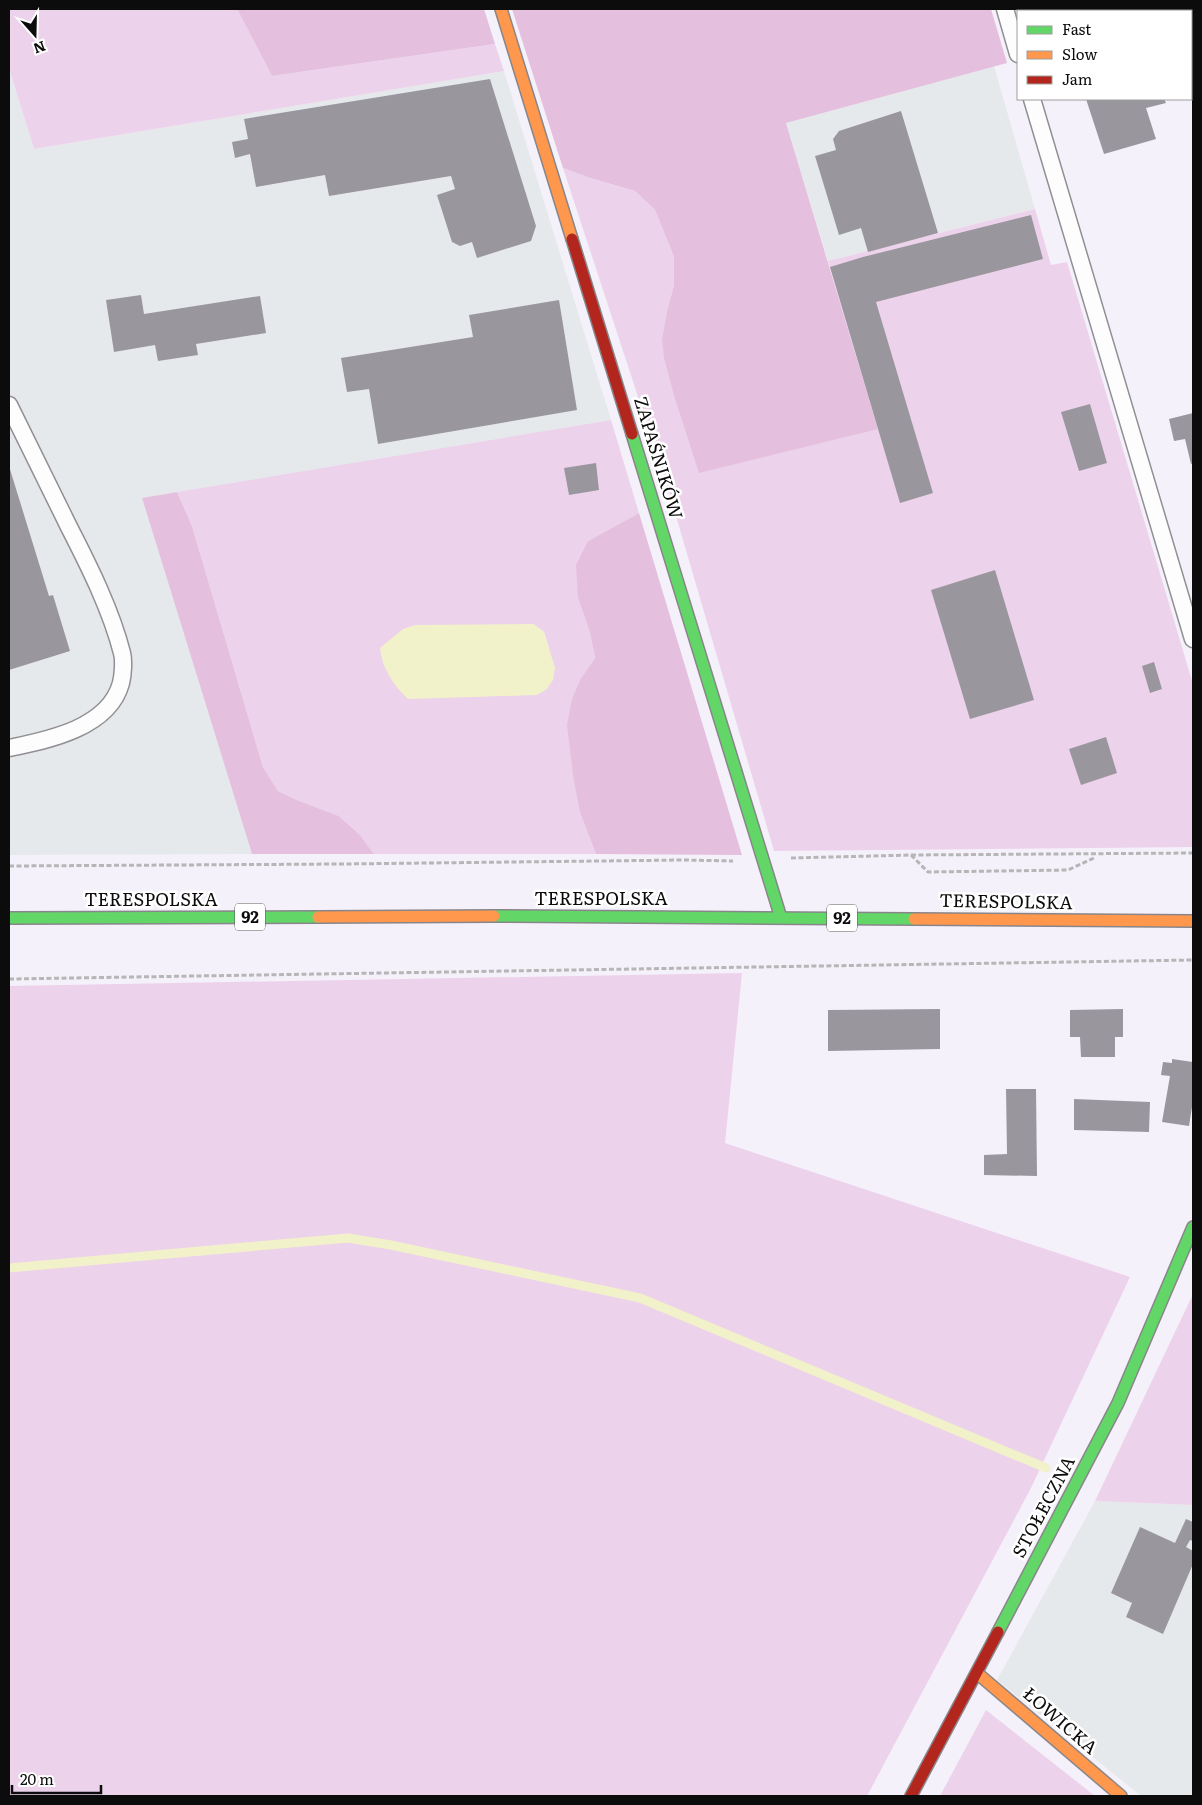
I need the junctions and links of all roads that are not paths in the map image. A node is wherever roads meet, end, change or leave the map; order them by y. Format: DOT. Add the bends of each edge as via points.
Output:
graph roads {
  1 [pos="501,9"];
  2 [pos="1005,9"];
  3 [pos="1017,51"];
  4 [pos="1032,100"];
  5 [pos="9,405"];
  6 [pos="1193,639"];
  7 [pos="9,748"];
  8 [pos="9,918"];
  9 [pos="781,918"];
  10 [pos="1193,922"];
  11 [pos="1193,1226"];
  12 [pos="976,1672"];
  13 [pos="911,1796"];
  14 [pos="1121,1796"];
  1 -- 9 [label="street, ZAPAŚNIKÓW"];
  2 -- 3 [label="lane"];
  4 -- 6 [label="lane"];
  5 -- 7 [label="lane" via="96,580 123,655 121,683 112,702 100,713 86,724 62,734"];
  8 -- 9 [label="street, TERESPOLSKA / 92"];
  9 -- 10 [label="street, TERESPOLSKA / 92"];
  11 -- 12 [label="street, STOŁECZNA" via="1118,1403"];
  12 -- 13 [label="street, STOŁECZNA"];
  12 -- 14 [label="street, ŁOWICKA"];
}
